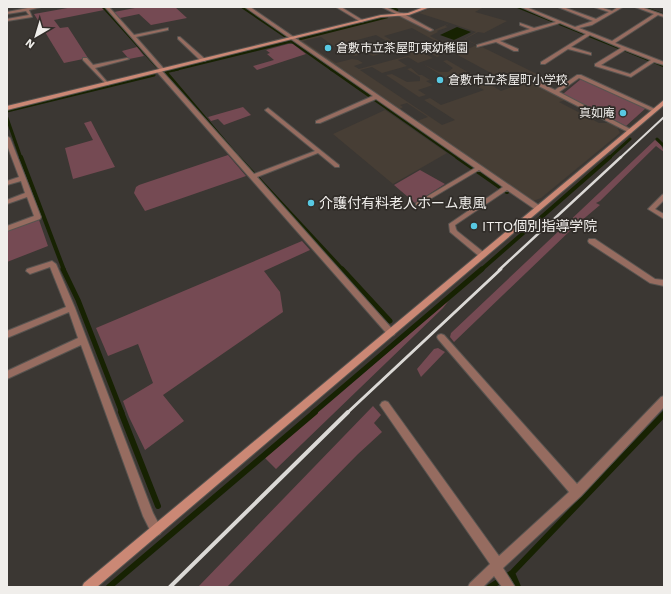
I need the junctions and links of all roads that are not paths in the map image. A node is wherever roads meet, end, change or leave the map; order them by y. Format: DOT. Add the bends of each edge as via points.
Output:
graph roads {
  1 [pos="39,7"];
  2 [pos="107,7"];
  3 [pos="247,7"];
  4 [pos="338,7"];
  5 [pos="384,7"];
  6 [pos="428,7"];
  7 [pos="523,7"];
  8 [pos="560,7"];
  9 [pos="596,7"];
  10 [pos="621,7"];
  11 [pos="637,7"];
  12 [pos="27,9"];
  13 [pos="612,12"];
  14 [pos="7,13"];
  15 [pos="400,14"];
  16 [pos="661,14"];
  17 [pos="7,20"];
  18 [pos="362,21"];
  19 [pos="597,21"];
  20 [pos="558,22"];
  21 [pos="521,24"];
  22 [pos="575,28"];
  23 [pos="168,29"];
  24 [pos="431,30"];
  25 [pos="535,30"];
  26 [pos="501,34"];
  27 [pos="587,34"];
  28 [pos="133,36"];
  29 [pos="509,37"];
  30 [pos="179,38"];
  31 [pos="292,38"];
  32 [pos="497,41"];
  33 [pos="612,43"];
  34 [pos="479,46"];
  35 [pos="567,48"];
  36 [pos="624,49"];
  37 [pos="516,50"];
  38 [pos="589,54"];
  39 [pos="84,59"];
  40 [pos="127,59"];
  41 [pos="203,60"];
  42 [pos="652,61"];
  43 [pos="543,63"];
  44 [pos="664,64"];
  45 [pos="92,67"];
  46 [pos="161,71"];
  47 [pos="545,77"];
  48 [pos="107,84"];
  49 [pos="556,92"];
  50 [pos="373,98"];
  51 [pos="664,102"];
  52 [pos="7,108"];
  53 [pos="268,110"];
  54 [pos="654,110"];
  55 [pos="318,122"];
  56 [pos="630,131"];
  57 [pos="7,138"];
  58 [pos="320,151"];
  59 [pos="10,154"];
  60 [pos="337,166"];
  61 [pos="476,170"];
  62 [pos="255,176"];
  63 [pos="23,178"];
  64 [pos="7,183"];
  65 [pos="504,189"];
  66 [pos="29,194"];
  67 [pos="664,196"];
  68 [pos="7,202"];
  69 [pos="418,204"];
  70 [pos="538,208"];
  71 [pos="664,217"];
  72 [pos="7,228"];
  73 [pos="592,241"];
  74 [pos="483,255"];
  75 [pos="30,271"];
  76 [pos="664,283"];
  77 [pos="71,308"];
  78 [pos="391,333"];
  79 [pos="7,335"];
  80 [pos="441,337"];
  81 [pos="83,340"];
  82 [pos="7,375"];
  83 [pos="664,400"];
  84 [pos="385,405"];
  85 [pos="577,492"];
  86 [pos="156,530"];
  87 [pos="501,575"];
  88 [pos="88,587"];
  89 [pos="474,587"];
  1 -- 12 [label="street"];
  2 -- 28 [label="street"];
  3 -- 31 [label="street"];
  4 -- 18 [label="street"];
  5 -- 15 [label="street"];
  6 -- 15 [label="street"];
  7 -- 20 [label="street"];
  8 -- 19 [label="street"];
  9 -- 13 [label="street"];
  10 -- 13 [label="street"];
  11 -- 16 [label="street"];
  12 -- 14 [label="street"];
  12 -- 17 [label="street" via="31,16"];
  13 -- 19 [label="street"];
  15 -- 18 [label="street"];
  15 -- 24 [label="street"];
  16 -- 33 [label="street"];
  18 -- 31 [label="street"];
  19 -- 22 [label="street"];
  20 -- 22 [label="street"];
  20 -- 25 [label="street"];
  21 -- 25 [label="street"];
  22 -- 27 [label="street"];
  23 -- 28 [label="street"];
  25 -- 29 [label="street"];
  26 -- 29 [label="street"];
  27 -- 33 [label="street"];
  27 -- 35 [label="street"];
  28 -- 46 [label="street"];
  29 -- 32 [label="street"];
  30 -- 41 [label="street"];
  31 -- 41 [label="street"];
  31 -- 50 [label="street"];
  32 -- 34 [label="street"];
  32 -- 37 [label="street"];
  33 -- 36 [label="street"];
  35 -- 38 [label="street"];
  35 -- 43 [label="street"];
  36 -- 42 [label="street"];
  36 -- 42 [label="street" via="597,65 631,76"];
  39 -- 45 [label="street"];
  40 -- 45 [label="street"];
  41 -- 46 [label="street"];
  42 -- 44 [label="street"];
  45 -- 48 [label="street"];
  46 -- 48 [label="street"];
  46 -- 62 [label="street"];
  47 -- 49 [label="street" via="534,82"];
  48 -- 52 [label="street"];
  49 -- 54 [label="street" via="579,76"];
  49 -- 56 [label="street"];
  50 -- 55 [label="street"];
  50 -- 61 [label="street"];
  51 -- 54 [label="street"];
  53 -- 58 [label="street"];
  54 -- 56 [label="street"];
  56 -- 70 [label="street"];
  57 -- 59 [label="street"];
  58 -- 60 [label="street"];
  58 -- 62 [label="street"];
  59 -- 63 [label="street"];
  61 -- 65 [label="street"];
  61 -- 69 [label="street"];
  62 -- 78 [label="street"];
  63 -- 64 [label="street"];
  63 -- 66 [label="street"];
  65 -- 70 [label="street"];
  65 -- 74 [label="street" via="451,227"];
  66 -- 68 [label="street"];
  66 -- 72 [label="street" via="38,217"];
  67 -- 71 [label="street" via="651,209"];
  70 -- 74 [label="street"];
  73 -- 76 [label="street" via="654,281"];
  74 -- 78 [label="street"];
  75 -- 77 [label="street" via="52,264"];
  77 -- 79 [label="street"];
  77 -- 81 [label="street"];
  78 -- 86 [label="street"];
  80 -- 85 [label="street"];
  81 -- 82 [label="street"];
  81 -- 86 [label="street"];
  83 -- 85 [label="street"];
  84 -- 87 [label="street"];
  85 -- 87 [label="street"];
  86 -- 88 [label="street"];
  87 -- 89 [label="street"];
}
